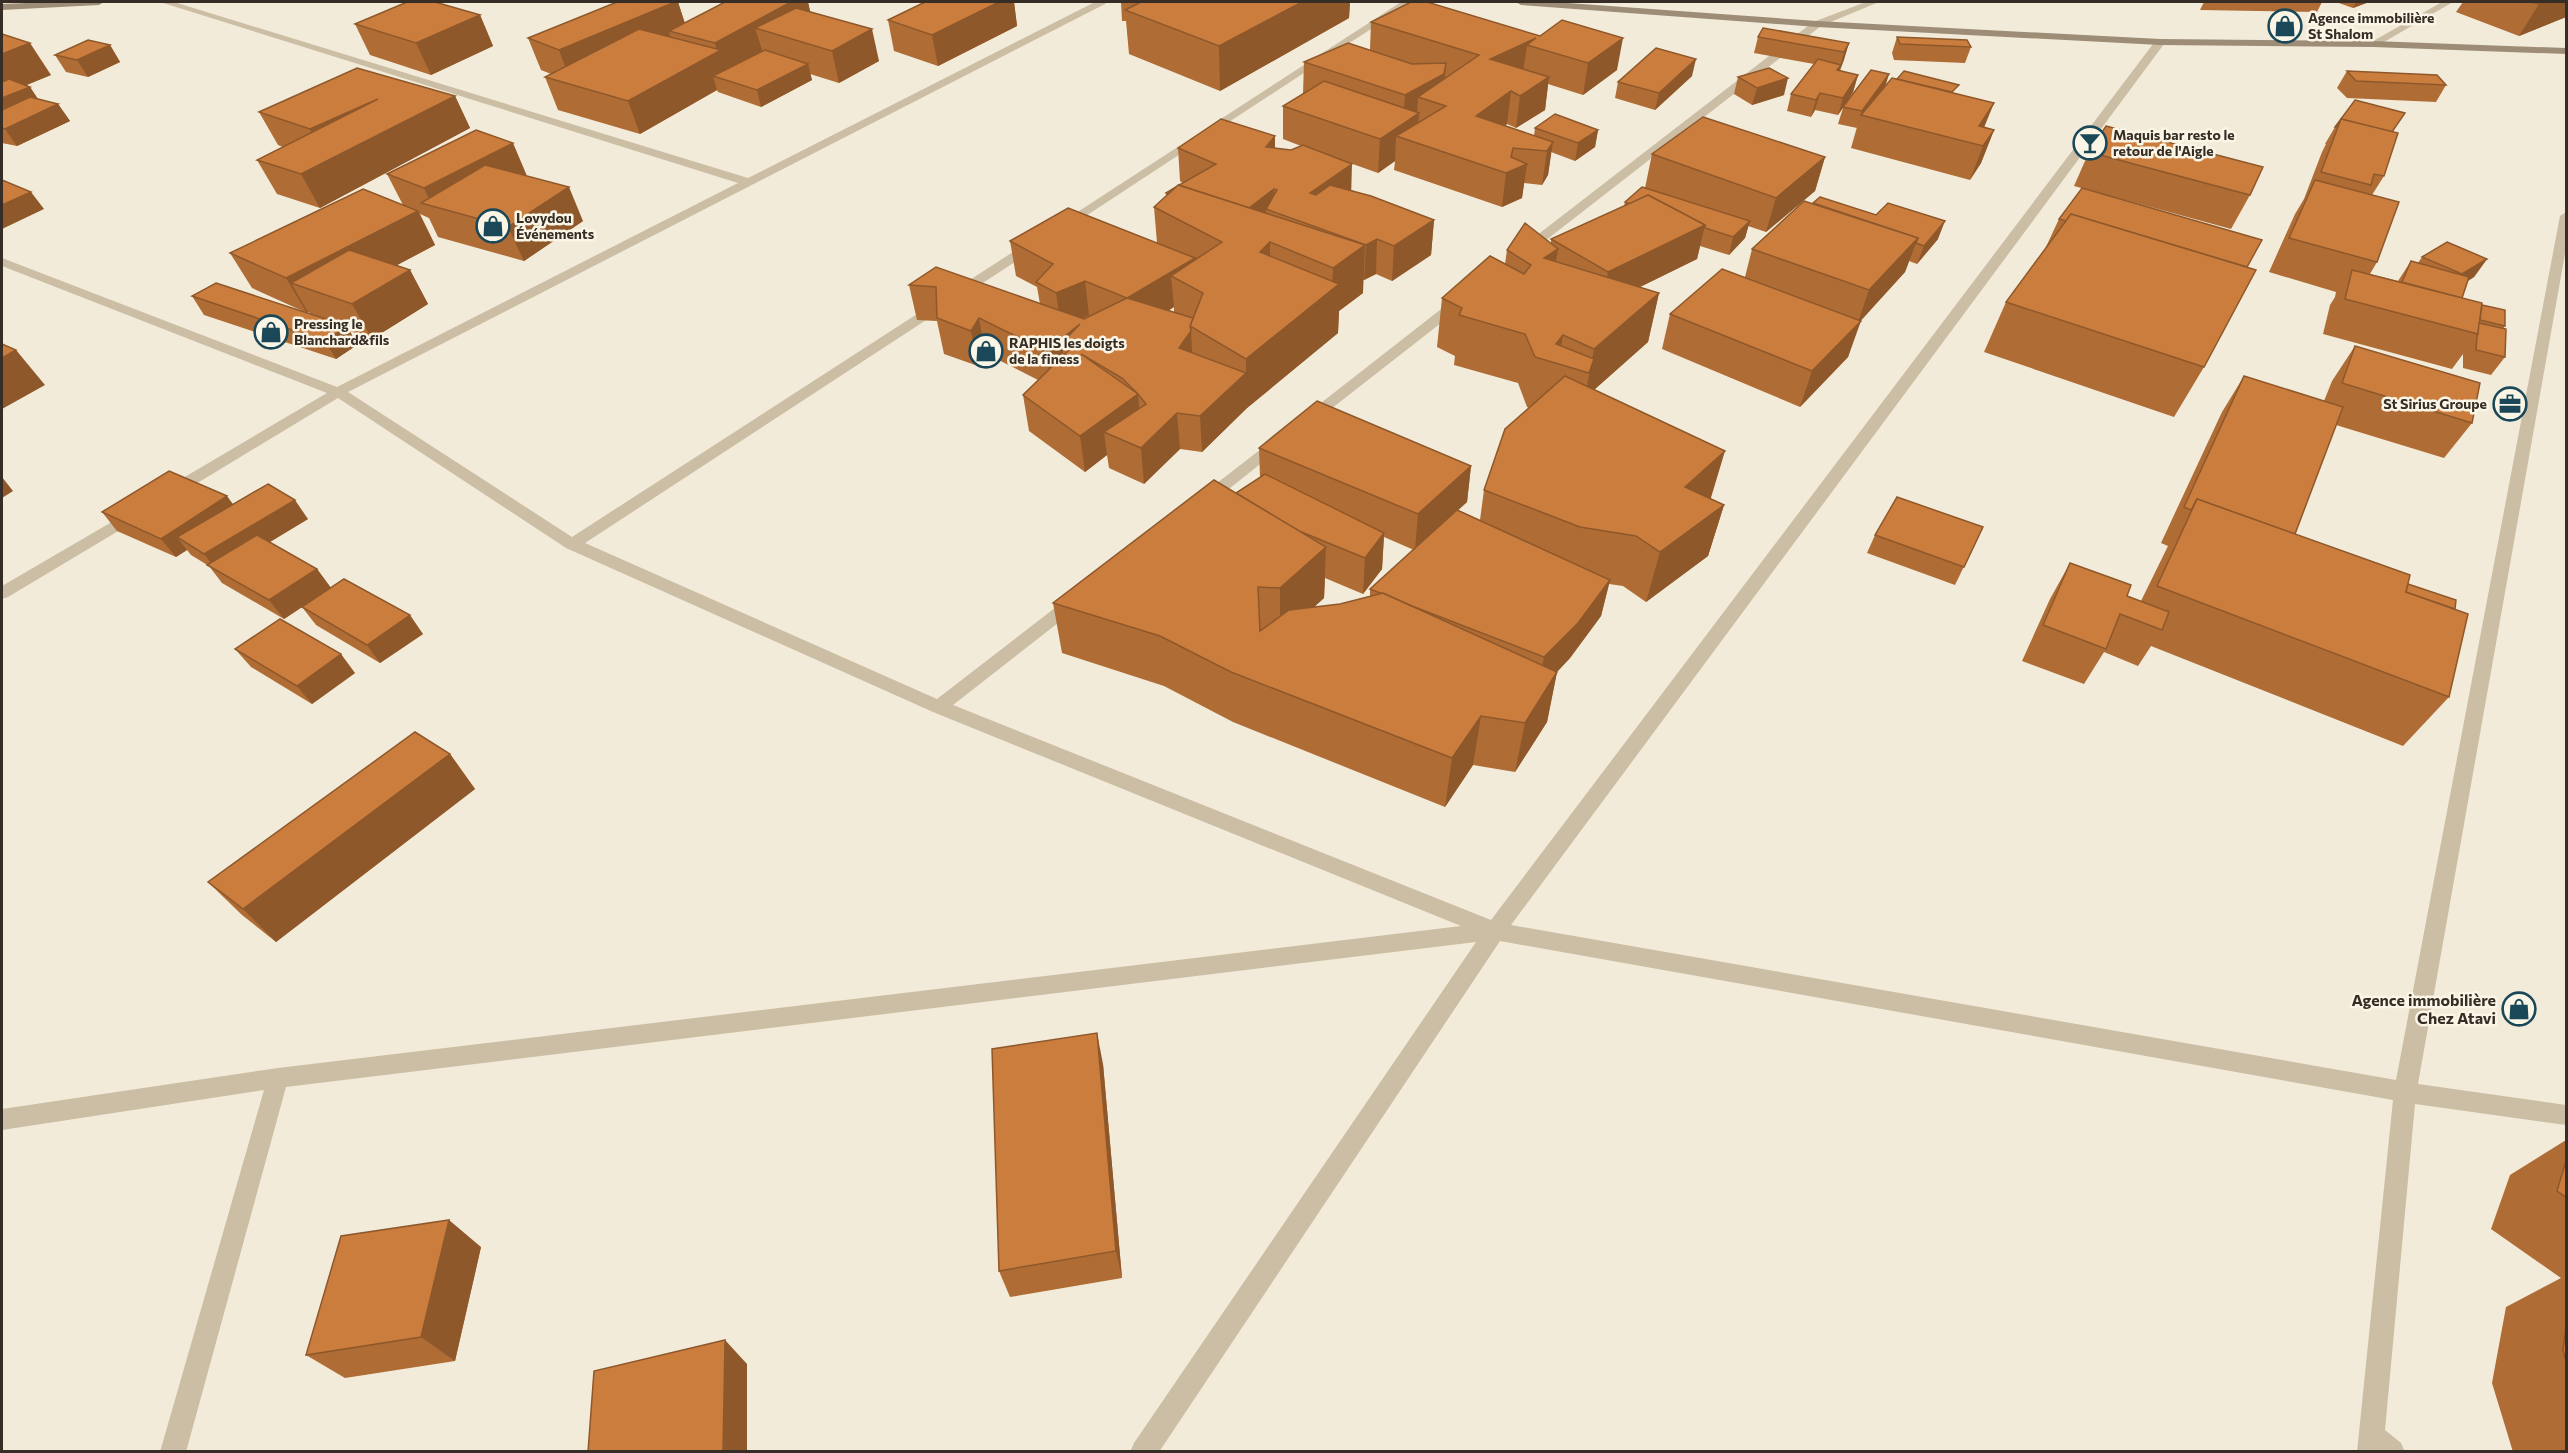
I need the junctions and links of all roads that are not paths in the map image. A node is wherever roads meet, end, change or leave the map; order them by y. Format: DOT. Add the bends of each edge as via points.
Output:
graph roads {
  1 [pos="99,2"];
  2 [pos="165,2"];
  3 [pos="1102,2"];
  4 [pos="1407,2"];
  5 [pos="1521,2"];
  6 [pos="1874,2"];
  7 [pos="2448,2"];
  8 [pos="2,7"];
  9 [pos="1817,24"];
  10 [pos="2160,42"];
  11 [pos="2373,44"];
  12 [pos="2566,51"];
  13 [pos="748,182"];
  14 [pos="2566,216"];
  15 [pos="1515,259"];
  16 [pos="5,265"];
  17 [pos="1468,295"];
  18 [pos="338,392"];
  19 [pos="1194,508"];
  20 [pos="572,544"];
  21 [pos="1090,589"];
  22 [pos="2,593"];
  23 [pos="939,707"];
  24 [pos="1495,931"];
  25 [pos="278,1078"];
  26 [pos="2405,1092"];
  27 [pos="2566,1115"];
  28 [pos="2,1119"];
  29 [pos="2378,1447"];
  30 [pos="173,1452"];
  31 [pos="1143,1452"];
  1 -- 8 [label="street"];
  2 -- 13 [label="street"];
  3 -- 13 [label="street"];
  4 -- 20 [label="street"];
  5 -- 9 [label="street"];
  6 -- 9 [label="street"];
  7 -- 11 [label="street"];
  9 -- 10 [label="street"];
  9 -- 15 [label="street"];
  10 -- 11 [label="street"];
  10 -- 24 [label="street"];
  11 -- 12 [label="street"];
  13 -- 18 [label="street"];
  14 -- 26 [label="street"];
  16 -- 18 [label="street"];
  17 -- 19 [label="street"];
  18 -- 20 [label="street"];
  18 -- 22 [label="street"];
  20 -- 23 [label="street"];
  21 -- 23 [label="street"];
  23 -- 24 [label="street"];
  24 -- 25 [label="street"];
  24 -- 26 [label="street"];
  24 -- 31 [label="street"];
  25 -- 28 [label="street"];
  25 -- 30 [label="street"];
  26 -- 27 [label="street"];
  26 -- 29 [label="street"];
}
